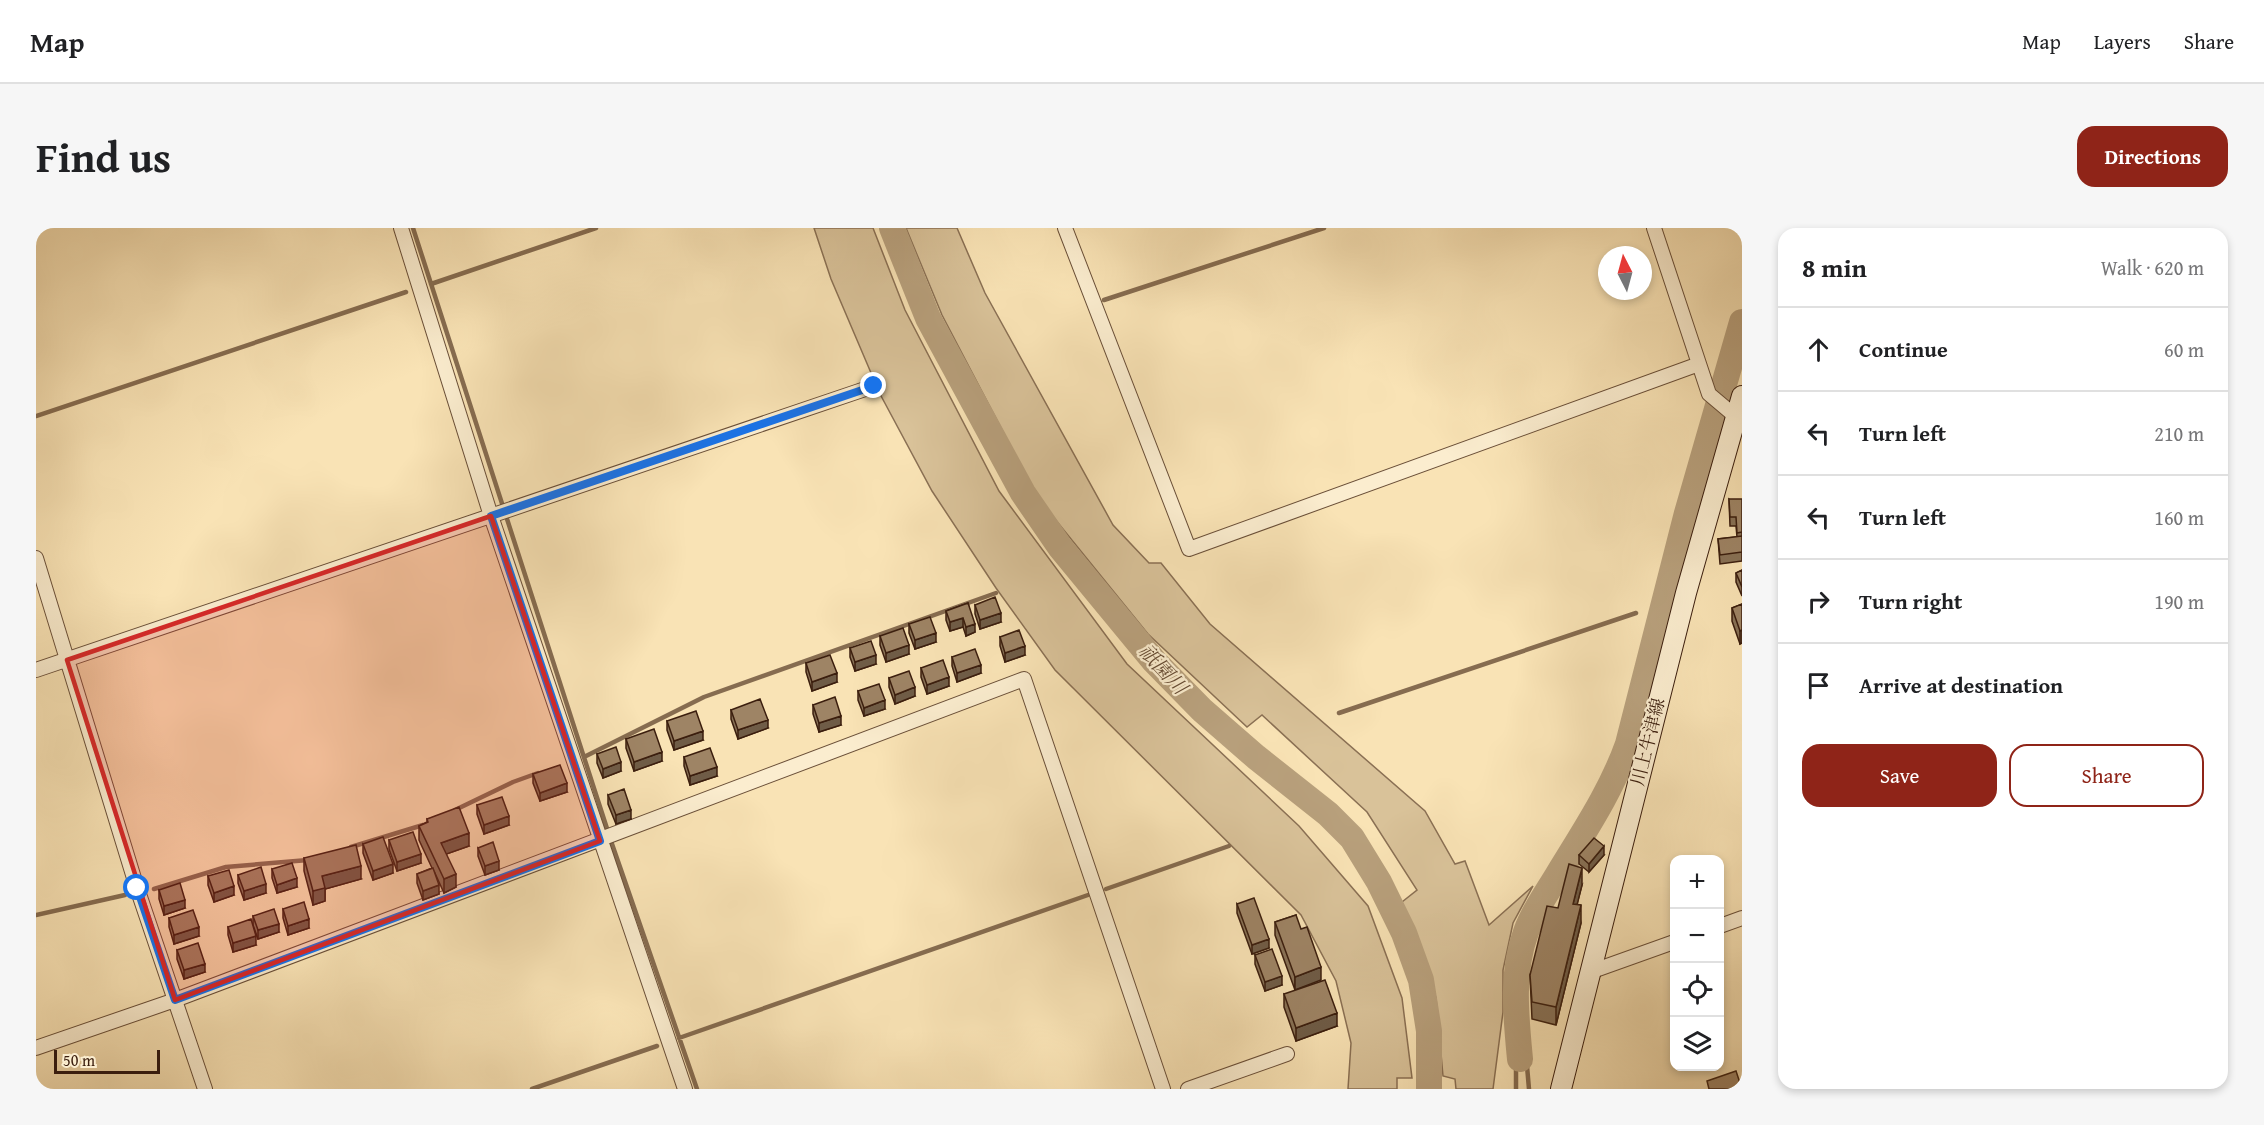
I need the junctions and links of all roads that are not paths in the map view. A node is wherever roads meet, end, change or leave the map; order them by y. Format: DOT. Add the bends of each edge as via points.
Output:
graph roads {
  1 [pos="401,228"];
  2 [pos="1065,228"];
  3 [pos="1654,228"];
  4 [pos="1699,364"];
  5 [pos="874,386"];
  6 [pos="1742,396"];
  7 [pos="1739,419"];
  8 [pos="491,516"];
  9 [pos="36,558"];
  10 [pos="67,660"];
  11 [pos="36,670"];
  12 [pos="600,841"];
  13 [pos="1742,918"];
  14 [pos="1724,924"];
  15 [pos="1670,943"];
  16 [pos="1590,972"];
  17 [pos="175,1000"];
  18 [pos="36,1048"];
  19 [pos="1287,1054"];
  20 [pos="205,1089"];
  21 [pos="685,1089"];
  22 [pos="1163,1089"];
  23 [pos="1188,1089"];
  24 [pos="1561,1089"];
  1 -- 8 [label="street"];
  2 -- 4 [label="street" via="1189,549"];
  3 -- 4 [label="street"];
  4 -- 7 [label="street" via="1709,394"];
  5 -- 8 [label="street"];
  6 -- 7 [label="main road, 川上牛津線"];
  7 -- 16 [label="main road, 川上牛津線" via="1686,593"];
  8 -- 10 [label="street"];
  8 -- 12 [label="street"];
  9 -- 10 [label="street"];
  10 -- 11 [label="street"];
  10 -- 17 [label="street"];
  12 -- 17 [label="street"];
  12 -- 21 [label="street"];
  12 -- 22 [label="street" via="1024,679"];
  13 -- 14 [label="street"];
  15 -- 16 [label="street"];
  16 -- 24 [label="main road, 川上牛津線"];
  17 -- 18 [label="street"];
  17 -- 20 [label="street"];
  19 -- 23 [label="street"];
}
